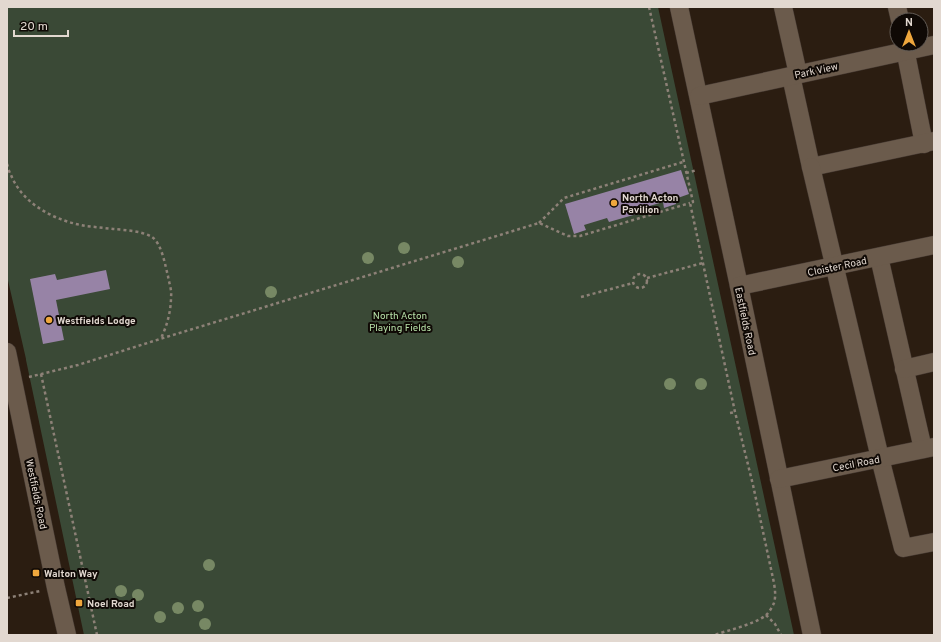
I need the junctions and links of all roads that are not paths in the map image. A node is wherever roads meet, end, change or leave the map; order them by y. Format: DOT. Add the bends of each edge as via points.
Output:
graph roads {
  1 [pos="679,7"];
  2 [pos="784,7"];
  3 [pos="889,52"];
  4 [pos="906,52"];
  5 [pos="795,75"];
  6 [pos="699,96"];
  7 [pos="929,142"];
  8 [pos="811,167"];
  9 [pos="934,245"];
  10 [pos="879,257"];
  11 [pos="835,266"];
  12 [pos="739,286"];
  13 [pos="7,352"];
  14 [pos="934,362"];
  15 [pos="904,369"];
  16 [pos="928,448"];
  17 [pos="880,458"];
  18 [pos="779,479"];
  19 [pos="934,542"];
  20 [pos="67,635"];
  21 [pos="812,635"];
  1 -- 6 [label="street, Eastfields Road"];
  2 -- 5 [label="street"];
  3 -- 5 [label="street, Park View"];
  4 -- 7 [label="street"];
  5 -- 6 [label="street, Park View"];
  5 -- 8 [label="street"];
  6 -- 12 [label="street, Eastfields Road"];
  7 -- 8 [label="street"];
  8 -- 11 [label="street"];
  9 -- 10 [label="street, Cloister Road"];
  10 -- 11 [label="street, Cloister Road"];
  10 -- 15 [label="street"];
  11 -- 12 [label="street, Cloister Road"];
  11 -- 17 [label="street"];
  12 -- 18 [label="street, Eastfields Road"];
  13 -- 20 [label="street, Westfields Road"];
  14 -- 15 [label="street"];
  15 -- 16 [label="street"];
  16 -- 17 [label="street, Cecil Road"];
  17 -- 18 [label="street, Cecil Road"];
  17 -- 19 [label="street" via="903,548"];
  18 -- 21 [label="street, Eastfields Road"];
}
